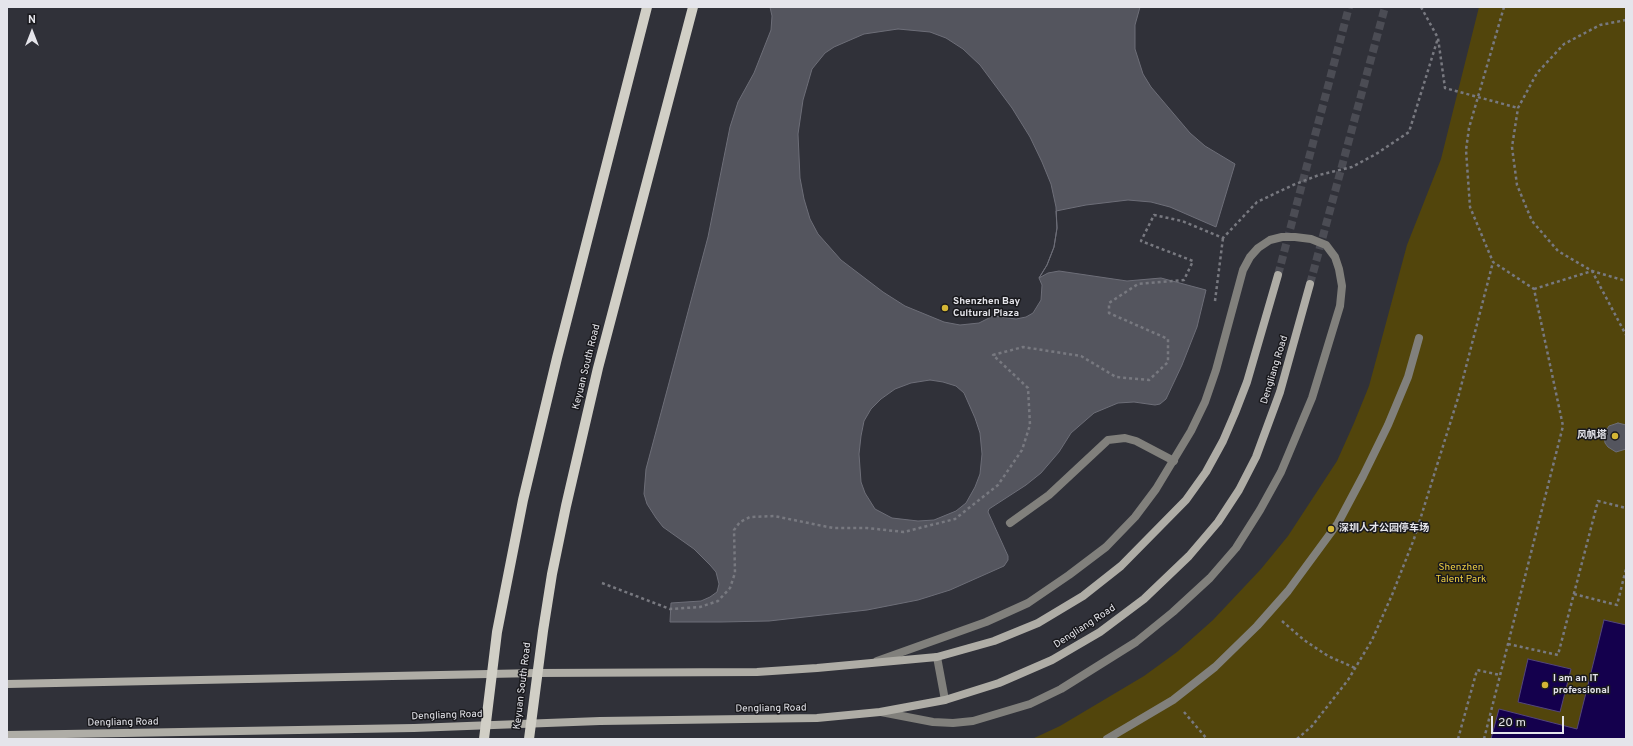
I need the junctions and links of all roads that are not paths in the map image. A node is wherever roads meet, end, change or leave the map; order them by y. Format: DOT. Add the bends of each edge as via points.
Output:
graph roads {
  1 [pos="647,7"];
  2 [pos="693,7"];
  3 [pos="1278,275"];
  4 [pos="1310,284"];
  5 [pos="1419,338"];
  6 [pos="1174,461"];
  7 [pos="1010,523"];
  8 [pos="937,657"];
  9 [pos="872,663"];
  10 [pos="537,673"];
  11 [pos="492,674"];
  12 [pos="7,684"];
  13 [pos="946,700"];
  14 [pos="880,712"];
  15 [pos="530,724"];
  16 [pos="486,725"];
  17 [pos="7,735"];
  18 [pos="484,739"];
  19 [pos="529,739"];
  20 [pos="1107,739"];
  1 -- 11 [label="main road" via="525,492 497,632"];
  2 -- 10 [label="main road, Keyuan South Road" via="598,368 552,574"];
  3 -- 8 [label="street" via="1247,382 1235,413 1213,460 1186,500 1122,566 1083,596 1038,623 994,641"];
  4 -- 13 [label="street, Dengliang Road" via="1280,392 1256,457 1240,490 1218,522 1189,556 1144,599 1100,632 1052,660"];
  5 -- 20 [label="street" via="1408,377 1363,476 1338,523 1298,579 1257,626 1215,667 1173,700"];
  6 -- 7 [label="street" via="1136,441 1124,438 1108,440 1049,495"];
  6 -- 9 [label="street" via="1135,517 1106,547 1028,603 986,622"];
  6 -- 14 [label="street" via="1205,402 1243,270 1250,257 1270,240 1282,237 1311,239 1326,245 1335,257 1339,269 1341,299 1312,398 1281,472 1260,510 1236,548 1210,578 1136,642 1061,689 1030,704 973,722 933,722"];
  8 -- 9 [label="street"];
  8 -- 13 [label="street"];
  9 -- 10 [label="street" via="757,672"];
  10 -- 11 [label="street"];
  10 -- 15 [label="main road, Keyuan South Road"];
  11 -- 12 [label="street"];
  11 -- 16 [label="main road"];
  13 -- 14 [label="street, Dengliang Road"];
  14 -- 15 [label="street, Dengliang Road" via="817,718"];
  15 -- 16 [label="street, Dengliang Road"];
  15 -- 19 [label="main road, Keyuan South Road"];
  16 -- 17 [label="street, Dengliang Road"];
  16 -- 18 [label="main road"];
}
